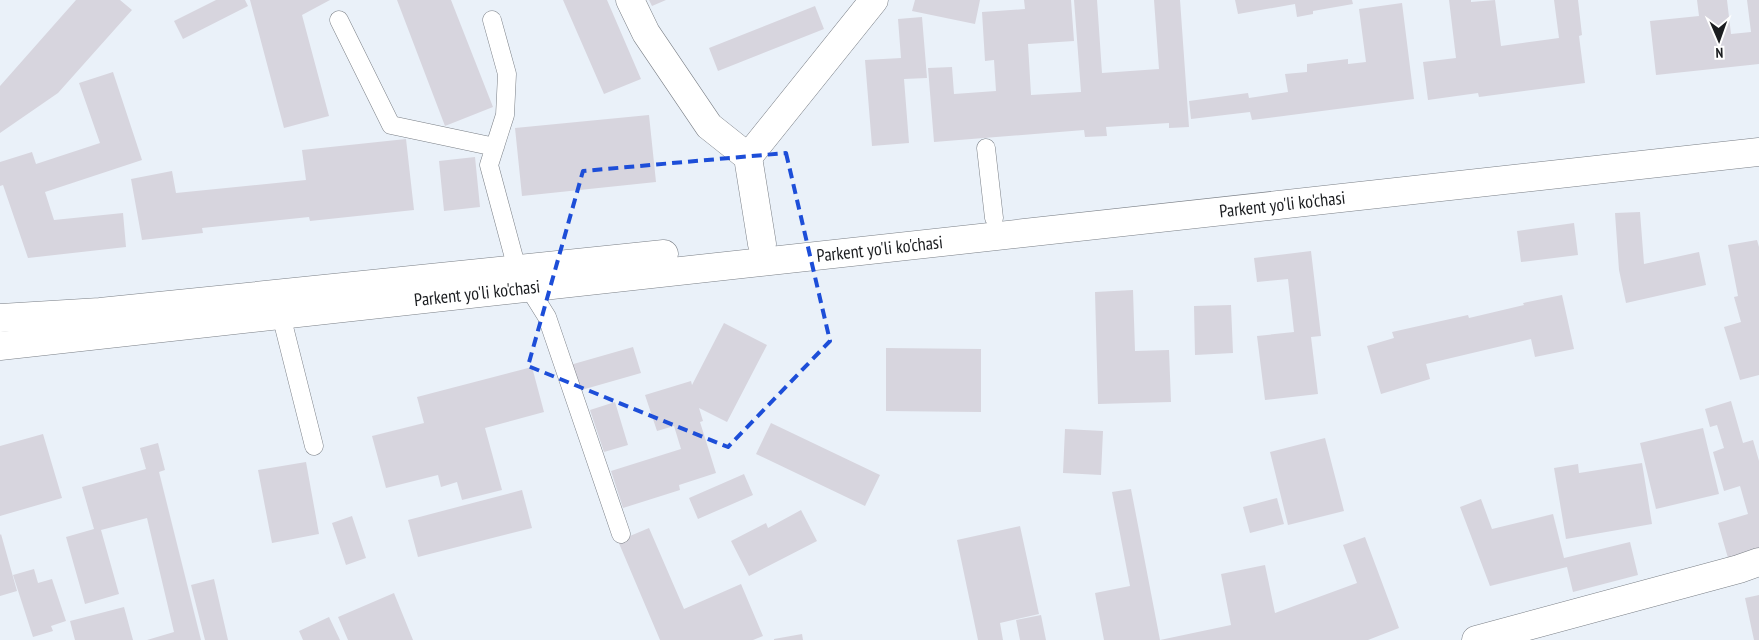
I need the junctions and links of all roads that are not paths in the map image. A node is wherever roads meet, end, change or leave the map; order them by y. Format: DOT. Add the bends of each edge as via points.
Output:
graph roads {
  1 [pos="630,0"];
  2 [pos="843,0"];
  3 [pos="874,0"];
  4 [pos="339,20"];
  5 [pos="492,20"];
  6 [pos="851,26"];
  7 [pos="1759,133"];
  8 [pos="495,147"];
  9 [pos="986,148"];
  10 [pos="1759,152"];
  11 [pos="748,157"];
  12 [pos="994,218"];
  13 [pos="762,244"];
  14 [pos="523,278"];
  15 [pos="281,315"];
  16 [pos="0,318"];
  17 [pos="0,346"];
  18 [pos="314,446"];
  19 [pos="621,534"];
  20 [pos="1759,562"];
  21 [pos="1476,640"];
  1 -- 11 [label="street" via="646,33 709,126"];
  2 -- 6 [label="street"];
  3 -- 6 [label="street"];
  4 -- 8 [label="lane" via="391,125"];
  5 -- 8 [label="lane" via="507,74 505,115"];
  6 -- 11 [label="street"];
  7 -- 12 [label="street, Parkent yo'li ko'chasi"];
  8 -- 14 [label="lane" via="489,165"];
  9 -- 12 [label="lane"];
  10 -- 14 [label="street, Parkent yo'li ko'chasi"];
  11 -- 13 [label="street"];
  12 -- 13 [label="street, Parkent yo'li ko'chasi"];
  13 -- 14 [label="street, Parkent yo'li ko'chasi"];
  14 -- 15 [label="street, Parkent yo'li ko'chasi"];
  14 -- 16 [label="street, Parkent yo'li ko'chasi"];
  14 -- 19 [label="lane" via="547,317"];
  15 -- 17 [label="street, Parkent yo'li ko'chasi"];
  15 -- 18 [label="lane"];
  20 -- 21 [label="street"];
}
